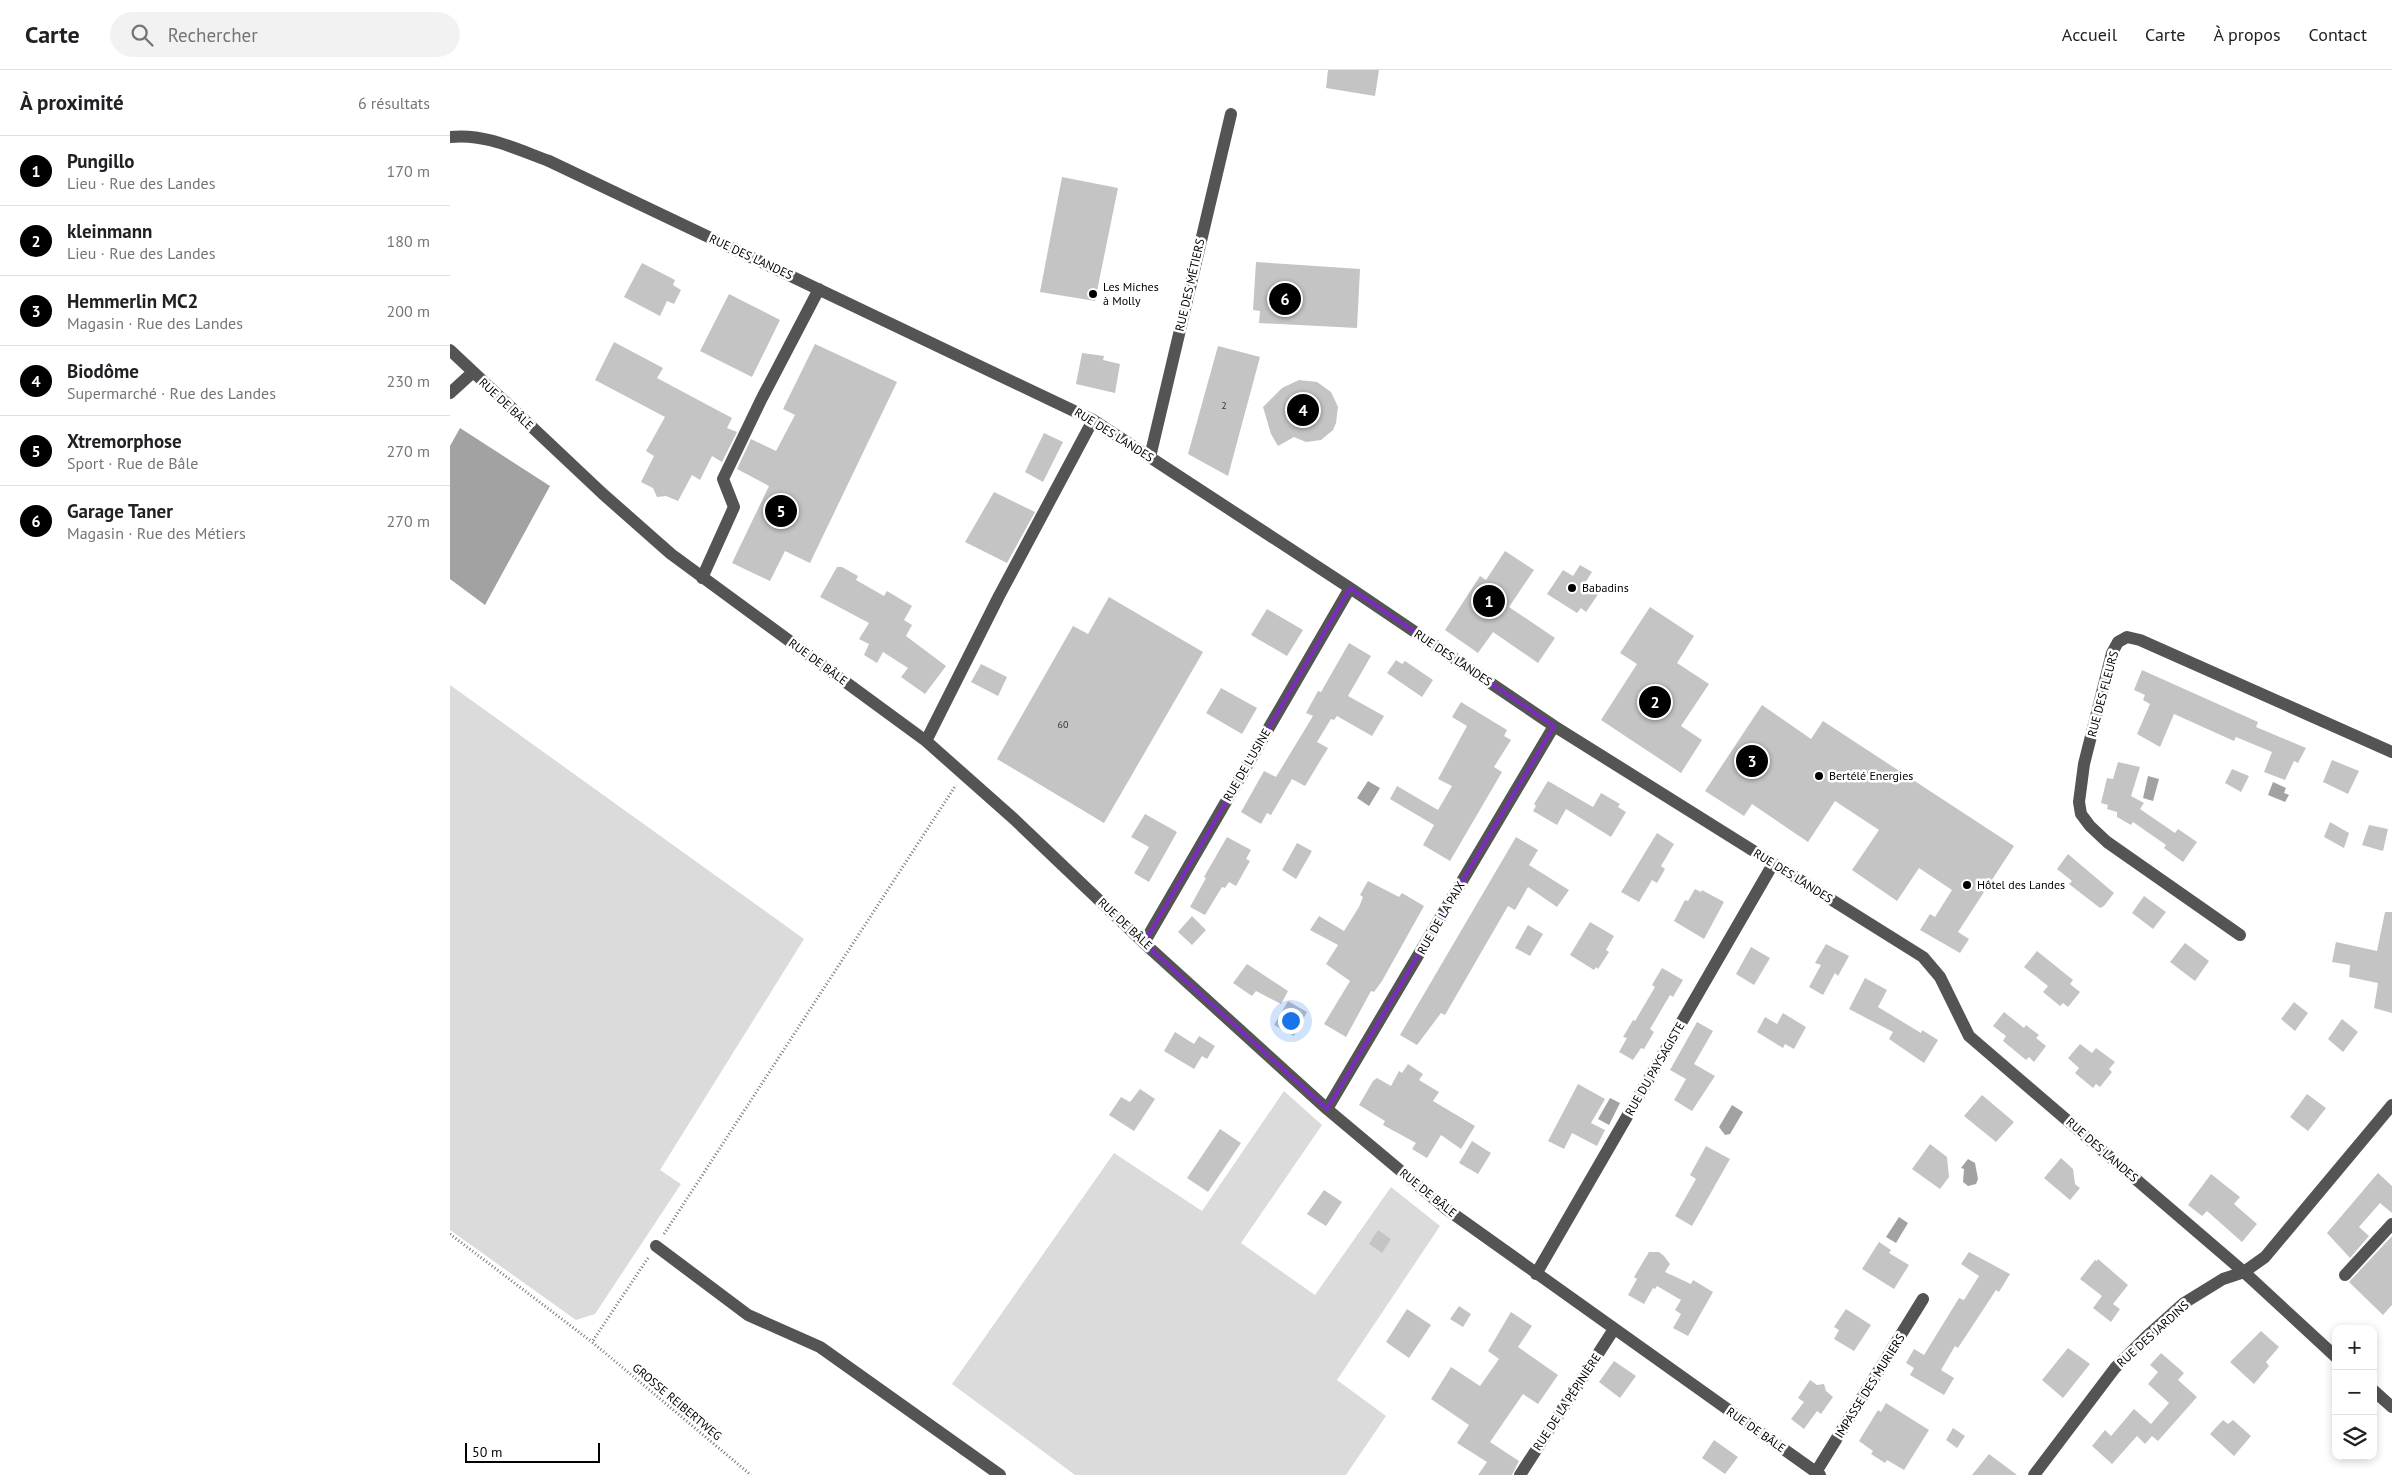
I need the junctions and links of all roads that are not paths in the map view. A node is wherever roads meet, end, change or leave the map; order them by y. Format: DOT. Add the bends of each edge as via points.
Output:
graph roads {
  1 [pos="1231,114"];
  2 [pos="450,137"];
  3 [pos="819,289"];
  4 [pos="450,350"];
  5 [pos="472,372"];
  6 [pos="450,393"];
  7 [pos="1093,420"];
  8 [pos="1150,457"];
  9 [pos="702,578"];
  10 [pos="1350,588"];
  11 [pos="1554,726"];
  12 [pos="926,741"];
  13 [pos="2392,752"];
  14 [pos="1773,864"];
  15 [pos="2240,935"];
  16 [pos="1144,943"];
  17 [pos="2392,1105"];
  18 [pos="1327,1109"];
  19 [pos="2392,1224"];
  20 [pos="656,1246"];
  21 [pos="2244,1272"];
  22 [pos="1536,1274"];
  23 [pos="2345,1275"];
  24 [pos="1924,1299"];
  25 [pos="1614,1329"];
  26 [pos="2332,1353"];
  27 [pos="2377,1394"];
  28 [pos="2392,1407"];
  29 [pos="1818,1474"];
  30 [pos="1000,1475"];
  31 [pos="1520,1475"];
  32 [pos="2034,1475"];
  1 -- 8 [label="street, RUE DES MÉTIERS"];
  2 -- 3 [label="street, RUE DES LANDES" via="467,135 493,140 549,161"];
  3 -- 7 [label="street, RUE DES LANDES"];
  3 -- 9 [label="street" via="723,479 734,507"];
  4 -- 5 [label="street, RUE DE BÂLE"];
  5 -- 6 [label="street"];
  5 -- 9 [label="street, RUE DE BÂLE" via="602,494"];
  7 -- 8 [label="street, RUE DES LANDES"];
  7 -- 12 [label="street"];
  8 -- 10 [label="street, RUE DES LANDES"];
  9 -- 12 [label="street, RUE DE BÂLE"];
  10 -- 11 [label="street, RUE DES LANDES"];
  10 -- 16 [label="street, RUE DE L'USINE"];
  11 -- 14 [label="street, RUE DES LANDES"];
  11 -- 18 [label="street, RUE DE LA PAIX"];
  12 -- 16 [label="street, RUE DE BÂLE"];
  13 -- 15 [label="street, RUE DES FLEURS" via="2140,640 2127,636 2118,642 2112,653 2084,764 2079,802 2081,814 2107,842"];
  14 -- 21 [label="street, RUE DES LANDES" via="1923,956 1940,977 1969,1036"];
  14 -- 22 [label="street, RUE DU PAYSAGISTE"];
  16 -- 18 [label="street, RUE DE BÂLE"];
  17 -- 21 [label="street, RUE DES JARDINS" via="2265,1257"];
  18 -- 22 [label="street, RUE DE BÂLE" via="1445,1208"];
  19 -- 23 [label="street"];
  20 -- 30 [label="street" via="748,1315 820,1347"];
  21 -- 26 [label="street, RUE DES LANDES"];
  21 -- 32 [label="street, RUE DES JARDINS" via="2222,1279 2184,1303 2146,1337 2115,1368"];
  22 -- 25 [label="street, RUE DE BÂLE"];
  24 -- 29 [label="street, IMPASSE DES MURIERS"];
  25 -- 29 [label="street, RUE DE BÂLE"];
  25 -- 31 [label="street, RUE DE LA PÉPINIÈRE"];
  27 -- 28 [label="street"];
}
